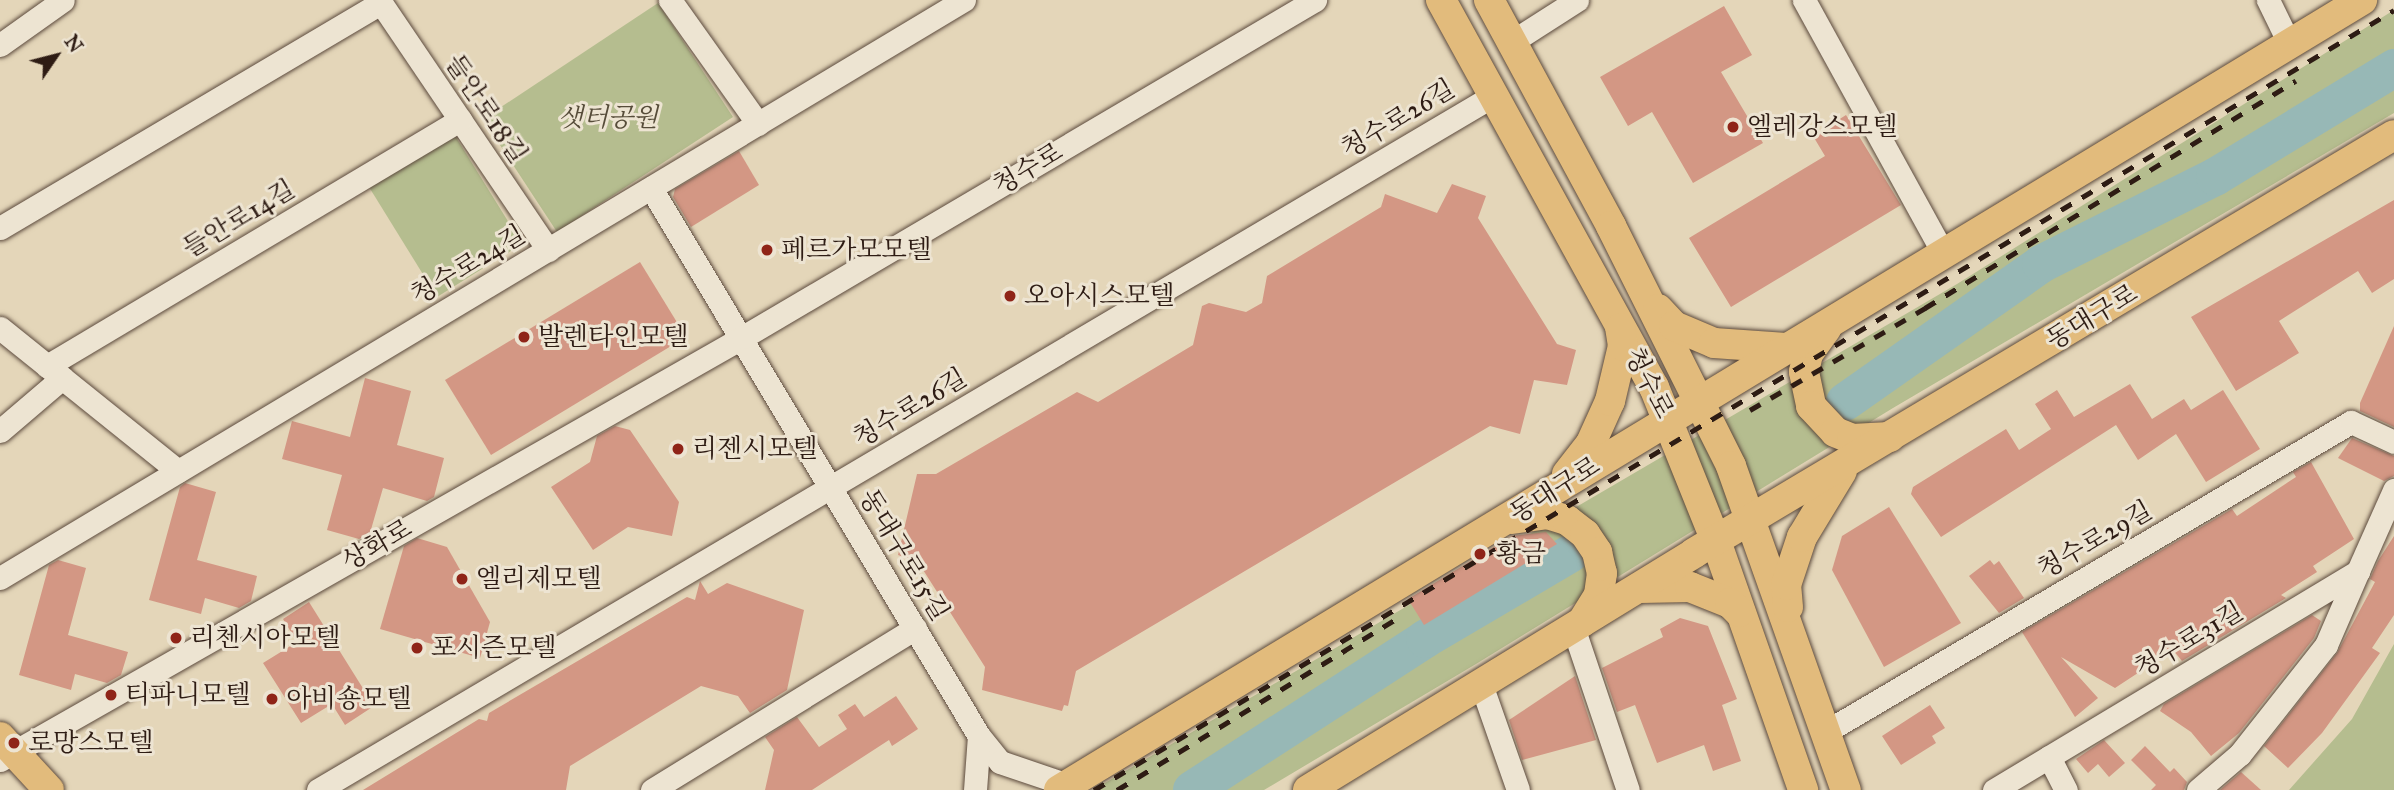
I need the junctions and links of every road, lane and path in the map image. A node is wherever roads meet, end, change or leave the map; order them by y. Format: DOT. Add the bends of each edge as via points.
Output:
graph roads {
  1 [pos="63,0"];
  2 [pos="670,0"];
  3 [pos="964,0"];
  4 [pos="1315,0"];
  5 [pos="1441,0"];
  6 [pos="1489,0"];
  7 [pos="1577,0"];
  8 [pos="2269,0"];
  9 [pos="2362,0"];
  10 [pos="1808,1"];
  11 [pos="380,2"];
  12 [pos="1513,41"];
  13 [pos="2289,43"];
  14 [pos="0,45"];
  15 [pos="1494,95"];
  16 [pos="460,120"];
  17 [pos="758,124"];
  18 [pos="2394,135"];
  19 [pos="651,188"];
  20 [pos="0,228"];
  21 [pos="548,250"];
  22 [pos="1944,255"];
  23 [pos="1648,298"];
  24 [pos="1844,317"];
  25 [pos="1620,327"];
  26 [pos="0,328"];
  27 [pos="741,338"];
  28 [pos="1786,348"];
  29 [pos="55,372"];
  30 [pos="1701,402"];
  31 [pos="1670,422"];
  32 [pos="0,431"];
  33 [pos="1903,431"];
  34 [pos="2394,442"];
  35 [pos="1849,463"];
  36 [pos="178,471"];
  37 [pos="831,488"];
  38 [pos="2394,490"];
  39 [pos="1547,494"];
  40 [pos="1753,521"];
  41 [pos="1505,522"];
  42 [pos="1716,541"];
  43 [pos="2358,571"];
  44 [pos="0,578"];
  45 [pos="1636,589"];
  46 [pos="1739,612"];
  47 [pos="915,628"];
  48 [pos="1574,630"];
  49 [pos="1790,632"];
  50 [pos="1482,687"];
  51 [pos="1827,731"];
  52 [pos="979,736"];
  53 [pos="4,750"];
  54 [pos="2049,757"];
  55 [pos="1063,787"];
  56 [pos="49,790"];
  57 [pos="318,790"];
  58 [pos="652,790"];
  59 [pos="975,790"];
  60 [pos="1308,790"];
  61 [pos="1518,790"];
  62 [pos="1628,790"];
  63 [pos="1802,790"];
  64 [pos="1846,790"];
  65 [pos="1994,790"];
  66 [pos="2066,790"];
  67 [pos="2198,790"];
  1 -- 14 [label="street"];
  2 -- 17 [label="street"];
  3 -- 17 [label="street, 청수로24길"];
  4 -- 27 [label="street, 청수로"];
  5 -- 15 [label="main road, 청수로"];
  6 -- 12 [label="main road, 청수로"];
  7 -- 12 [label="street"];
  8 -- 13 [label="street"];
  9 -- 13 [label="main road, 동대구로"];
  10 -- 22 [label="street"];
  11 -- 16 [label="street, 들안로18길"];
  11 -- 20 [label="street"];
  12 -- 23 [label="main road, 청수로"];
  13 -- 22 [label="main road, 동대구로"];
  15 -- 25 [label="main road, 청수로"];
  15 -- 37 [label="street, 청수로26길"];
  16 -- 21 [label="street, 들안로18길"];
  16 -- 29 [label="street, 들안로14길"];
  17 -- 19 [label="street, 청수로24길"];
  18 -- 33 [label="main road, 동대구로"];
  19 -- 21 [label="street, 청수로24길"];
  19 -- 27 [label="street, 동대구로15길"];
  21 -- 36 [label="street, 청수로24길"];
  22 -- 24 [label="main road, 동대구로"];
  23 -- 28 [label="main road" via="1674,326 1694,335 1732,346"];
  23 -- 30 [label="main road, 청수로"];
  24 -- 28 [label="main road, 동대구로"];
  24 -- 33 [label="main road" via="1816,339 1808,354 1805,390 1811,407 1835,432 1852,439 1869,441"];
  25 -- 31 [label="main road, 청수로"];
  25 -- 39 [label="main road" via="1623,346 1602,423 1578,461"];
  26 -- 29 [label="street"];
  27 -- 37 [label="street, 동대구로15길"];
  27 -- 53 [label="street, 상화로"];
  28 -- 30 [label="main road, 동대구로"];
  29 -- 32 [label="street"];
  29 -- 36 [label="street"];
  30 -- 31 [label="main road, 동대구로"];
  30 -- 40 [label="main road, 청수로"];
  31 -- 39 [label="main road, 동대구로"];
  31 -- 42 [label="main road, 청수로"];
  33 -- 35 [label="main road, 동대구로"];
  34 -- 51 [label="street, 청수로29길" via="2351,422"];
  35 -- 40 [label="main road, 동대구로"];
  35 -- 49 [label="main road" via="1817,508 1793,561 1786,585"];
  36 -- 44 [label="street, 청수로24길"];
  37 -- 47 [label="street, 동대구로15길"];
  37 -- 57 [label="street, 청수로26길"];
  38 -- 43 [label="street"];
  39 -- 41 [label="main road, 동대구로"];
  40 -- 42 [label="main road, 동대구로"];
  40 -- 49 [label="main road, 청수로"];
  41 -- 48 [label="main road" via="1547,514 1567,520 1585,534 1597,552 1599,595 1590,615"];
  41 -- 55 [label="main road, 동대구로" via="1454,547"];
  42 -- 45 [label="main road, 동대구로"];
  42 -- 46 [label="main road, 청수로"];
  43 -- 54 [label="street, 청수로31길"];
  43 -- 67 [label="street" via="2326,645 2240,754"];
  45 -- 46 [label="main road" via="1690,587 1730,603"];
  45 -- 48 [label="main road, 동대구로"];
  46 -- 63 [label="main road, 청수로"];
  47 -- 52 [label="street, 동대구로15길"];
  47 -- 58 [label="street"];
  48 -- 50 [label="main road, 동대구로"];
  48 -- 62 [label="street"];
  49 -- 51 [label="main road, 청수로"];
  50 -- 60 [label="main road, 동대구로"];
  50 -- 61 [label="street"];
  51 -- 64 [label="main road, 청수로"];
  52 -- 55 [label="street, 동대구로15길" via="1000,762"];
  52 -- 59 [label="street"];
  53 -- 56 [label="main road, 상화로"];
  54 -- 65 [label="street, 청수로31길"];
  54 -- 66 [label="street"];
}
